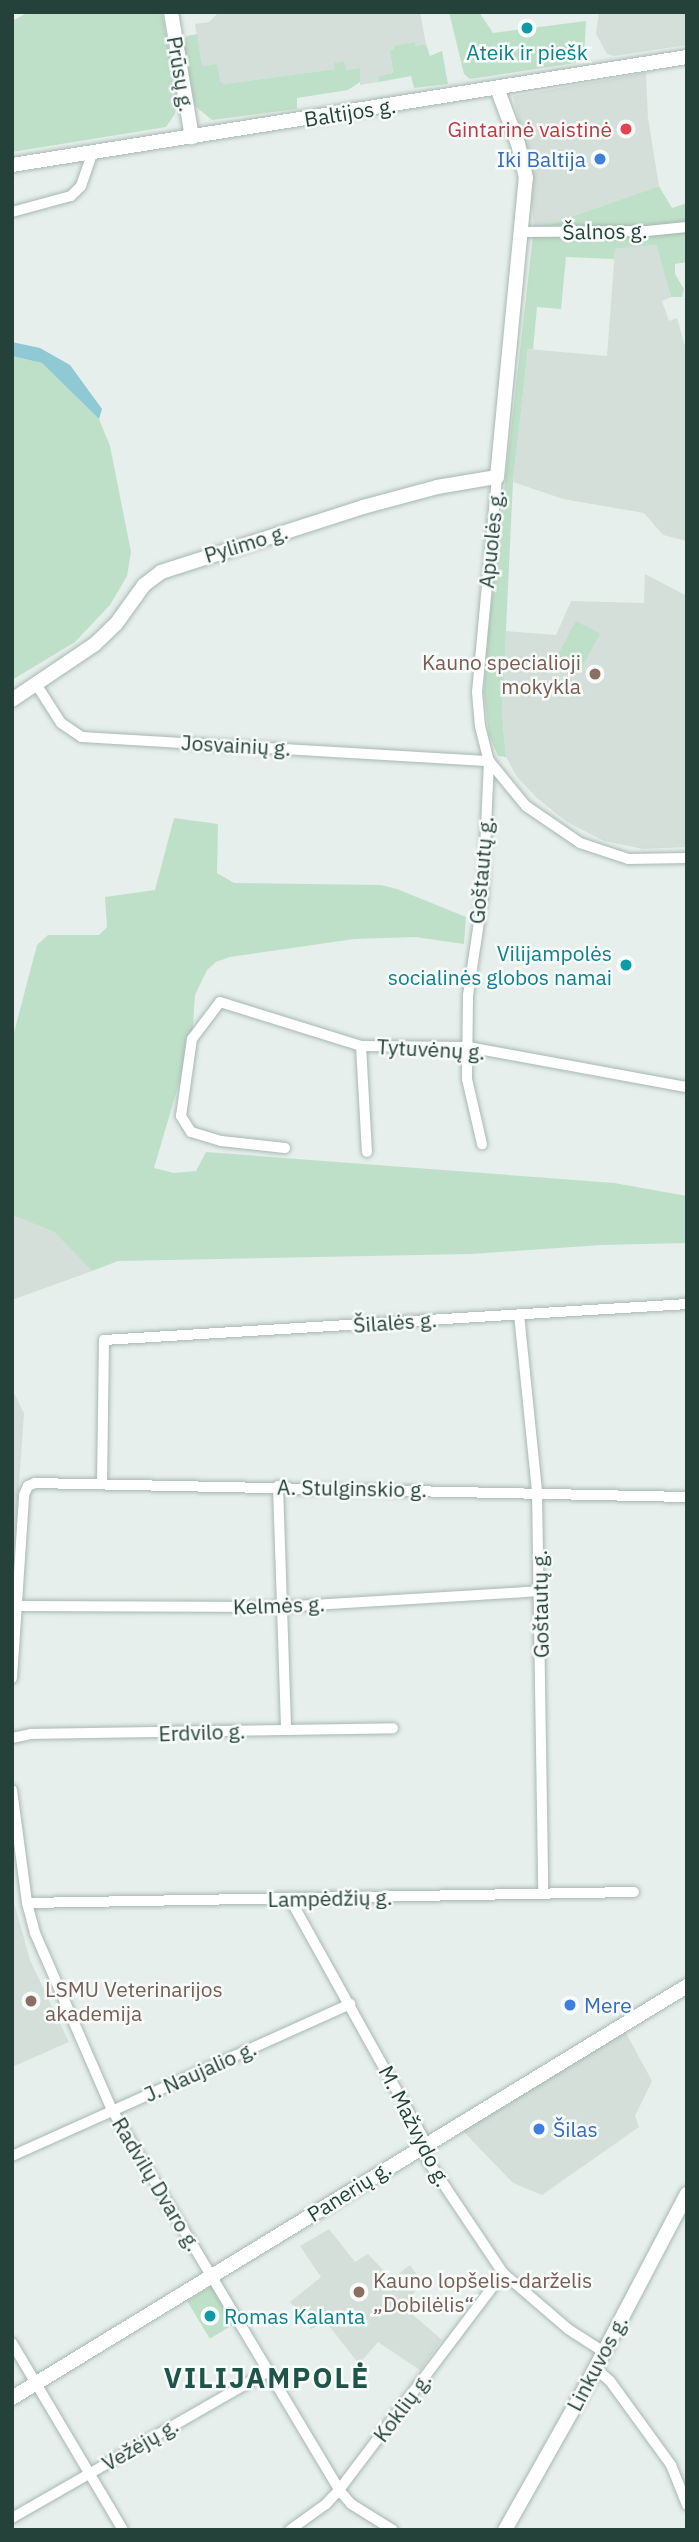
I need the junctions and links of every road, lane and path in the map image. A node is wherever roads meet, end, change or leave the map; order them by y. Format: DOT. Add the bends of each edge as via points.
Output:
graph roads {
  1 [pos="171,12"];
  2 [pos="687,57"];
  3 [pos="497,88"];
  4 [pos="192,136"];
  5 [pos="92,154"];
  6 [pos="12,165"];
  7 [pos="12,212"];
  8 [pos="687,227"];
  9 [pos="522,232"];
  10 [pos="497,477"];
  11 [pos="36,684"];
  12 [pos="12,699"];
  13 [pos="489,761"];
  14 [pos="687,858"];
  15 [pos="361,1046"];
  16 [pos="468,1047"];
  17 [pos="687,1087"];
  18 [pos="482,1144"];
  19 [pos="285,1148"];
  20 [pos="367,1152"];
  21 [pos="687,1304"];
  22 [pos="519,1314"];
  23 [pos="102,1484"];
  24 [pos="278,1486"];
  25 [pos="537,1492"];
  26 [pos="687,1497"];
  27 [pos="540,1591"];
  28 [pos="17,1606"];
  29 [pos="280,1607"];
  30 [pos="12,1678"];
  31 [pos="393,1728"];
  32 [pos="286,1730"];
  33 [pos="12,1738"];
  34 [pos="12,1790"];
  35 [pos="634,1892"];
  36 [pos="543,1894"];
  37 [pos="290,1899"];
  38 [pos="27,1903"];
  39 [pos="687,1986"];
  40 [pos="351,2004"];
  41 [pos="112,2110"];
  42 [pos="424,2145"];
  43 [pos="12,2155"];
  44 [pos="687,2194"];
  45 [pos="503,2273"];
  46 [pos="212,2274"];
  47 [pos="12,2343"];
  48 [pos="604,2352"];
  49 [pos="596,2368"];
  50 [pos="269,2371"];
  51 [pos="37,2383"];
  52 [pos="12,2398"];
  53 [pos="89,2472"];
  54 [pos="339,2490"];
  55 [pos="687,2505"];
  56 [pos="12,2518"];
  57 [pos="123,2530"];
  58 [pos="290,2530"];
  59 [pos="393,2530"];
  60 [pos="505,2530"];
  1 -- 4 [label="main road, Prūsų g."];
  2 -- 3 [label="main road, Baltijos g."];
  3 -- 4 [label="main road, Baltijos g."];
  3 -- 9 [label="main road, Apuolės g." via="524,164"];
  4 -- 5 [label="main road, Baltijos g."];
  5 -- 6 [label="main road, Baltijos g."];
  5 -- 7 [label="street" via="80,186 71,196"];
  8 -- 9 [label="street, Šalnos g."];
  9 -- 10 [label="main road, Apuolės g."];
  10 -- 11 [label="main road, Pylimo g." via="363,507 161,572 144,585 107,633"];
  10 -- 13 [label="street, Apuolės g." via="477,692"];
  11 -- 12 [label="main road"];
  11 -- 13 [label="street, Josvainių g." via="61,723 82,737"];
  13 -- 14 [label="street, Apuolės g." via="526,806 580,843 628,859"];
  13 -- 16 [label="street, Goštautų g." via="483,895 469,972"];
  15 -- 16 [label="street, Tytuvėnų g."];
  15 -- 19 [label="street, Tytuvėnų g." via="220,1002 192,1039 181,1116 191,1132 221,1141"];
  15 -- 20 [label="street"];
  16 -- 17 [label="street, Tytuvėnų g."];
  16 -- 18 [label="street, Goštautų g." via="467,1079"];
  21 -- 22 [label="street, Šilalės g."];
  22 -- 23 [label="street, Šilalės g." via="104,1340"];
  22 -- 25 [label="street, Goštautų g."];
  23 -- 24 [label="street, A. Stulginskio g."];
  23 -- 28 [label="street, A. Stulginskio g." via="28,1486"];
  24 -- 25 [label="street, A. Stulginskio g."];
  24 -- 29 [label="street"];
  25 -- 26 [label="street, A. Stulginskio g."];
  25 -- 27 [label="street, Goštautų g."];
  27 -- 29 [label="street, Kelmės g."];
  27 -- 36 [label="street, Goštautų g."];
  28 -- 29 [label="street, Kelmės g."];
  28 -- 30 [label="street"];
  29 -- 32 [label="street"];
  31 -- 32 [label="street, Erdvilo g."];
  32 -- 33 [label="street, Erdvilo g."];
  34 -- 38 [label="street, Radvilų Dvaro g."];
  35 -- 36 [label="street, Lampėdžių g."];
  36 -- 37 [label="street, Lampėdžių g."];
  37 -- 38 [label="street, Lampėdžių g."];
  37 -- 40 [label="street, M. Mažvydo g."];
  38 -- 41 [label="street, Radvilų Dvaro g." via="39,1945"];
  39 -- 42 [label="main road, Panerių g."];
  40 -- 41 [label="street, J. Naujalio g."];
  40 -- 42 [label="street, M. Mažvydo g."];
  41 -- 43 [label="street, J. Naujalio g."];
  41 -- 46 [label="street, Radvilų Dvaro g."];
  42 -- 45 [label="street, M. Mažvydo g." via="428,2161"];
  42 -- 46 [label="main road, Panerių g."];
  44 -- 48 [label="main road, Linkuvos g."];
  45 -- 48 [label="street, M. Mažvydo g." via="568,2329"];
  45 -- 54 [label="street, Koklių g."];
  46 -- 50 [label="street, Radvilų Dvaro g."];
  46 -- 51 [label="main road, Panerių g."];
  47 -- 51 [label="street"];
  48 -- 49 [label="main road, Linkuvos g."];
  49 -- 55 [label="street" via="671,2465"];
  49 -- 60 [label="main road, Linkuvos g."];
  50 -- 53 [label="street, Vežėjų g."];
  50 -- 54 [label="street, Radvilų Dvaro g."];
  51 -- 52 [label="main road, Panerių g."];
  51 -- 53 [label="street"];
  53 -- 56 [label="street, Vežėjų g."];
  53 -- 57 [label="street"];
  54 -- 58 [label="street, Koklių g."];
  54 -- 59 [label="street, Radvilų Dvaro g." via="351,2504"];
}
